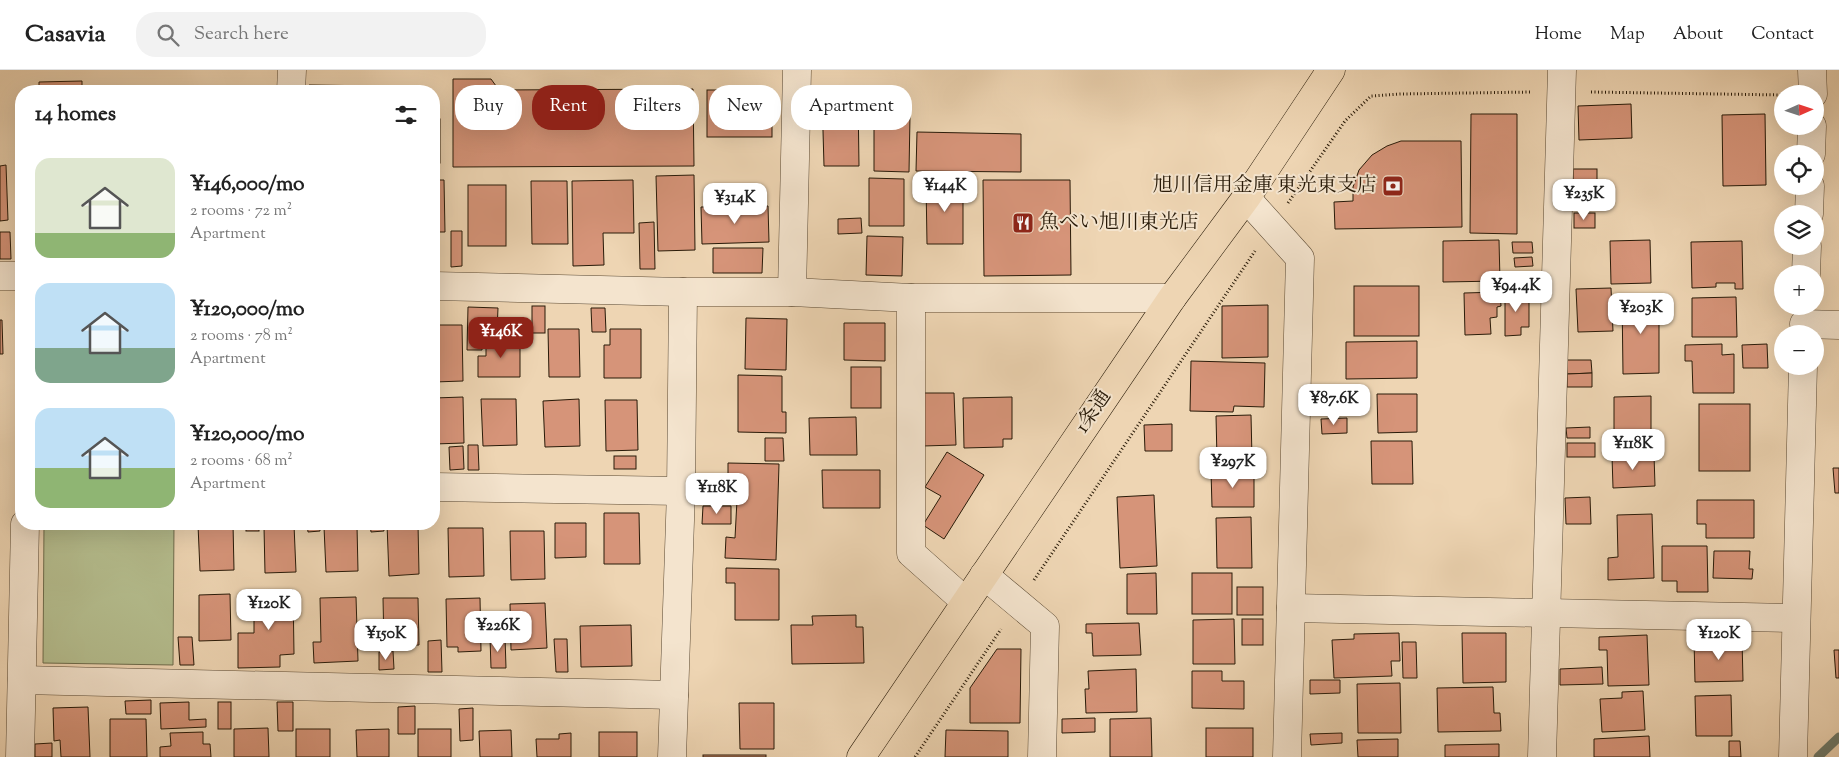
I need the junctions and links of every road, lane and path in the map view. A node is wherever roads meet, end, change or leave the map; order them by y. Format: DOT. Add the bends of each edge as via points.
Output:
graph roads {
  1 [pos="292,70"];
  2 [pos="797,70"];
  3 [pos="1331,70"];
  4 [pos="1562,70"];
  5 [pos="1812,70"];
  6 [pos="291,85"];
  7 [pos="1813,85"];
  8 [pos="1246,198"];
  9 [pos="0,276"];
  10 [pos="15,276"];
  11 [pos="440,286"];
  12 [pos="683,292"];
  13 [pos="792,292"];
  14 [pos="911,298"];
  15 [pos="1172,298"];
  16 [pos="1805,321"];
  17 [pos="1839,325"];
  18 [pos="1803,375"];
  19 [pos="440,486"];
  20 [pos="681,491"];
  21 [pos="25,530"];
  22 [pos="984,575"];
  23 [pos="966,602"];
  24 [pos="1291,608"];
  25 [pos="1546,612"];
  26 [pos="1796,618"];
  27 [pos="22,680"];
  28 [pos="674,695"];
  29 [pos="20,757"];
  30 [pos="672,757"];
  31 [pos="861,757"];
  32 [pos="1042,757"];
  33 [pos="1287,757"];
  34 [pos="1542,757"];
  35 [pos="1793,757"];
  1 -- 6 [label="street"];
  2 -- 13 [label="street"];
  3 -- 8 [label="main road, 1条通"];
  4 -- 25 [label="street"];
  5 -- 7 [label="street"];
  8 -- 15 [label="main road, 1条通"];
  8 -- 24 [label="street" via="1300,258"];
  9 -- 10 [label="street"];
  11 -- 12 [label="street"];
  12 -- 13 [label="street"];
  12 -- 20 [label="street"];
  13 -- 14 [label="street"];
  14 -- 15 [label="street"];
  14 -- 23 [label="street" via="911,553"];
  15 -- 22 [label="main road, 1条通"];
  16 -- 17 [label="street"];
  18 -- 26 [label="street"];
  19 -- 20 [label="street"];
  20 -- 28 [label="street"];
  21 -- 27 [label="street"];
  22 -- 23 [label="main road, 1条通"];
  22 -- 32 [label="street" via="1045,626"];
  23 -- 31 [label="main road, 1条通"];
  24 -- 25 [label="street"];
  24 -- 33 [label="street"];
  25 -- 26 [label="street"];
  25 -- 34 [label="street"];
  26 -- 35 [label="street"];
  27 -- 28 [label="street"];
  27 -- 29 [label="street"];
  28 -- 30 [label="street"];
}
